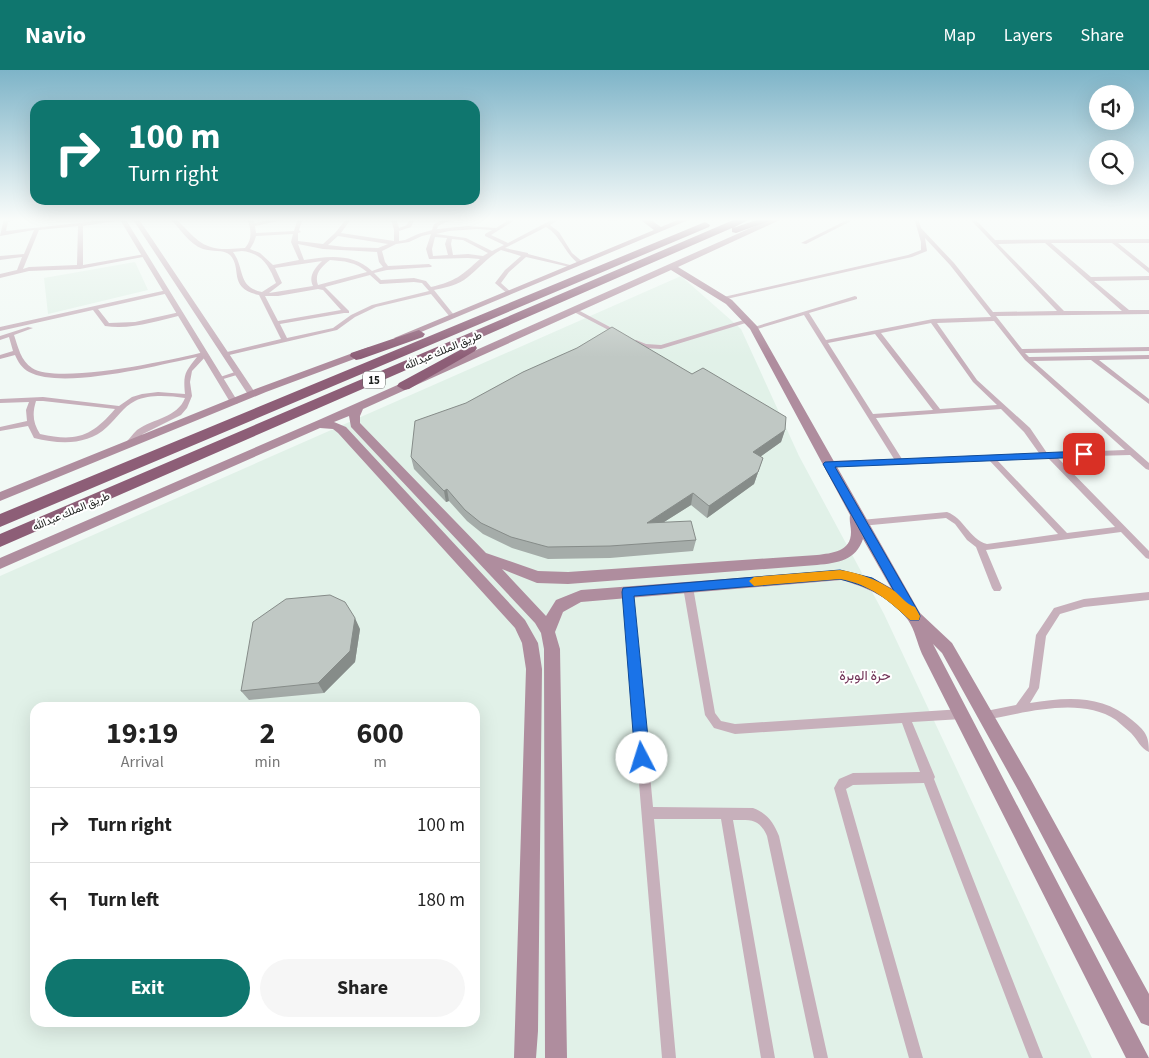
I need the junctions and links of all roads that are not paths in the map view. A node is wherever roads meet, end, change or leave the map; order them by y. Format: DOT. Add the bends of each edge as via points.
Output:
graph roads {
  1 [pos="22,264"];
  2 [pos="97,264"];
  3 [pos="150,264"];
  4 [pos="166,264"];
  5 [pos="236,264"];
  6 [pos="269,264"];
  7 [pos="290,264"];
  8 [pos="321,264"];
  9 [pos="360,264"];
  10 [pos="383,264"];
  11 [pos="477,264"];
  12 [pos="515,264"];
  13 [pos="558,264"];
  14 [pos="573,264"];
  15 [pos="588,264"];
  16 [pos="595,264"];
  17 [pos="644,264"];
  18 [pos="676,264"];
  19 [pos="874,264"];
  20 [pos="952,264"];
  21 [pos="1016,264"];
  22 [pos="1073,264"];
  23 [pos="429,266"];
  24 [pos="672,266"];
  25 [pos="80,267"];
  26 [pos="272,267"];
  27 [pos="386,268"];
  28 [pos="19,270"];
  29 [pos="576,270"];
  30 [pos="370,273"];
  31 [pos="0,276"];
  32 [pos="1149,278"];
  33 [pos="1090,279"];
  34 [pos="316,286"];
  35 [pos="431,291"];
  36 [pos="167,292"];
  37 [pos="509,293"];
  38 [pos="262,295"];
  39 [pos="722,298"];
  40 [pos="855,298"];
  41 [pos="547,306"];
  42 [pos="95,309"];
  43 [pos="344,310"];
  44 [pos="576,311"];
  45 [pos="1149,312"];
  46 [pos="806,313"];
  47 [pos="1062,313"];
  48 [pos="1128,313"];
  49 [pos="180,314"];
  50 [pos="64,316"];
  51 [pos="353,316"];
  52 [pos="452,316"];
  53 [pos="993,316"];
  54 [pos="933,321"];
  55 [pos="276,323"];
  56 [pos="751,324"];
  57 [pos="0,329"];
  58 [pos="876,332"];
  59 [pos="11,334"];
  60 [pos="0,338"];
  61 [pos="284,340"];
  62 [pos="824,342"];
  63 [pos="1149,349"];
  64 [pos="1020,351"];
  65 [pos="17,352"];
  66 [pos="205,354"];
  67 [pos="225,354"];
  68 [pos="356,356"];
  69 [pos="0,357"];
  70 [pos="1149,357"];
  71 [pos="1093,358"];
  72 [pos="1027,359"];
  73 [pos="238,373"];
  74 [pos="220,378"];
  75 [pos="404,386"];
  76 [pos="252,394"];
  77 [pos="189,396"];
  78 [pos="33,400"];
  79 [pos="0,401"];
  80 [pos="234,402"];
  81 [pos="1149,402"];
  82 [pos="360,406"];
  83 [pos="1004,407"];
  84 [pos="121,408"];
  85 [pos="938,411"];
  86 [pos="871,416"];
  87 [pos="29,423"];
  88 [pos="318,426"];
  89 [pos="0,428"];
  90 [pos="128,445"];
  91 [pos="1132,452"];
  92 [pos="1048,456"];
  93 [pos="991,458"];
  94 [pos="900,462"];
  95 [pos="828,464"];
  96 [pos="1149,467"];
  97 [pos="0,497"];
  98 [pos="858,517"];
  99 [pos="0,521"];
  100 [pos="1123,529"];
  101 [pos="1065,537"];
  102 [pos="0,541"];
  103 [pos="980,546"];
  104 [pos="480,556"];
  105 [pos="1149,556"];
  106 [pos="0,564"];
  107 [pos="688,587"];
  108 [pos="997,588"];
  109 [pos="628,592"];
  110 [pos="1149,596"];
  111 [pos="914,616"];
  112 [pos="548,632"];
  113 [pos="1020,709"];
  114 [pos="962,714"];
  115 [pos="985,715"];
  116 [pos="905,718"];
  117 [pos="1149,747"];
  118 [pos="929,777"];
  119 [pos="647,813"];
  120 [pos="726,814"];
  121 [pos="1149,1016"];
  122 [pos="525,1058"];
  123 [pos="556,1058"];
  124 [pos="669,1058"];
  125 [pos="768,1058"];
  126 [pos="821,1058"];
  127 [pos="916,1058"];
  128 [pos="1036,1058"];
  129 [pos="1138,1058"];
  1 -- 28 [label="street"];
  2 -- 25 [label="street"];
  3 -- 36 [label="street"];
  4 -- 67 [label="street"];
  5 -- 38 [label="street" via="241,284"];
  6 -- 26 [label="street"];
  7 -- 26 [label="street"];
  8 -- 34 [label="street" via="314,276"];
  9 -- 30 [label="street"];
  10 -- 27 [label="street"];
  11 -- 35 [label="street" via="461,279"];
  12 -- 37 [label="street" via="498,283"];
  13 -- 29 [label="street"];
  14 -- 29 [label="street"];
  15 -- 29 [label="main road"];
  16 -- 29 [label="highway, طريق الملك عبدالله / 15"];
  17 -- 41 [label="highway, طريق الملك عبدالله / 15"];
  18 -- 24 [label="main road"];
  19 -- 39 [label="street"];
  20 -- 53 [label="street"];
  21 -- 47 [label="street"];
  22 -- 33 [label="street"];
  23 -- 27 [label="street"];
  24 -- 39 [label="main road"];
  24 -- 44 [label="main road"];
  25 -- 28 [label="street"];
  26 -- 38 [label="street" via="279,284"];
  27 -- 30 [label="street"];
  28 -- 31 [label="street"];
  29 -- 37 [label="main road"];
  29 -- 68 [label="highway"];
  29 -- 99 [label="highway, طريق الملك عبدالله / 15"];
  30 -- 34 [label="street"];
  30 -- 35 [label="street" via="380,282 424,282"];
  32 -- 33 [label="street"];
  33 -- 48 [label="street"];
  34 -- 38 [label="street"];
  34 -- 43 [label="street" via="325,289"];
  35 -- 51 [label="street" via="374,306"];
  35 -- 52 [label="street"];
  36 -- 42 [label="street"];
  36 -- 49 [label="street"];
  37 -- 52 [label="main road"];
  38 -- 55 [label="street"];
  39 -- 56 [label="main road"];
  40 -- 46 [label="street"];
  41 -- 75 [label="highway"];
  41 -- 102 [label="highway, طريق الملك عبدالله / 15"];
  42 -- 49 [label="street" via="107,325 116,326"];
  42 -- 50 [label="street"];
  43 -- 51 [label="street"];
  43 -- 55 [label="street"];
  44 -- 56 [label="street" via="653,348"];
  44 -- 75 [label="main road"];
  45 -- 48 [label="street"];
  46 -- 56 [label="street"];
  46 -- 62 [label="street"];
  47 -- 48 [label="street"];
  47 -- 53 [label="street"];
  49 -- 66 [label="street"];
  50 -- 57 [label="street"];
  50 -- 59 [label="street"];
  51 -- 61 [label="street" via="335,329"];
  52 -- 68 [label="main road"];
  53 -- 54 [label="street"];
  53 -- 64 [label="street"];
  54 -- 58 [label="street"];
  54 -- 83 [label="street" via="975,381"];
  55 -- 61 [label="street"];
  56 -- 95 [label="main road"];
  58 -- 62 [label="street"];
  58 -- 85 [label="street"];
  59 -- 60 [label="street"];
  59 -- 65 [label="street"];
  61 -- 67 [label="street"];
  62 -- 86 [label="street"];
  63 -- 64 [label="street"];
  64 -- 72 [label="street"];
  65 -- 66 [label="street" via="22,364 34,372 56,376 93,374"];
  65 -- 69 [label="street"];
  66 -- 74 [label="street"];
  66 -- 77 [label="street" via="189,371"];
  67 -- 73 [label="street"];
  68 -- 76 [label="main road"];
  70 -- 71 [label="street"];
  71 -- 72 [label="street"];
  71 -- 81 [label="street"];
  72 -- 91 [label="street"];
  73 -- 74 [label="street"];
  73 -- 76 [label="street"];
  74 -- 80 [label="street"];
  75 -- 82 [label="main road"];
  76 -- 80 [label="main road"];
  77 -- 84 [label="street" via="164,394 140,397"];
  77 -- 90 [label="street" via="178,413 140,432"];
  78 -- 79 [label="street"];
  78 -- 84 [label="street"];
  78 -- 87 [label="street"];
  80 -- 90 [label="main road"];
  82 -- 88 [label="main road"];
  82 -- 104 [label="main road" via="353,418 355,424"];
  83 -- 85 [label="street"];
  83 -- 92 [label="street"];
  84 -- 87 [label="street" via="102,428 62,442 38,436"];
  85 -- 86 [label="street"];
  86 -- 94 [label="street"];
  87 -- 89 [label="street"];
  88 -- 106 [label="main road"];
  88 -- 122 [label="main road" via="336,426 342,430 520,624 530,643 534,669"];
  90 -- 97 [label="main road"];
  91 -- 92 [label="street"];
  91 -- 96 [label="street"];
  92 -- 93 [label="street"];
  92 -- 100 [label="street"];
  93 -- 94 [label="street"];
  93 -- 101 [label="street"];
  94 -- 95 [label="street"];
  95 -- 98 [label="main road"];
  98 -- 103 [label="street" via="952,517"];
  98 -- 104 [label="main road" via="858,538 849,552 841,557 568,578 537,577"];
  98 -- 111 [label="main road"];
  100 -- 101 [label="street"];
  100 -- 105 [label="street"];
  101 -- 103 [label="street"];
  103 -- 108 [label="street"];
  104 -- 112 [label="main road" via="540,619"];
  107 -- 109 [label="main road"];
  107 -- 111 [label="main road" via="840,575 868,582 890,595"];
  107 -- 116 [label="street" via="708,707 718,725 735,729"];
  109 -- 112 [label="main road" via="580,596 562,602 553,614"];
  109 -- 119 [label="street"];
  110 -- 113 [label="street" via="1084,603 1057,611 1041,635 1034,688"];
  111 -- 114 [label="main road" via="927,649"];
  111 -- 115 [label="main road" via="947,648"];
  112 -- 123 [label="main road" via="552,649"];
  113 -- 115 [label="street"];
  113 -- 117 [label="street" via="1074,701 1090,703 1109,709 1130,725"];
  114 -- 116 [label="street"];
  114 -- 129 [label="main road"];
  115 -- 121 [label="main road"];
  116 -- 118 [label="street"];
  118 -- 127 [label="street" via="853,780 843,783 840,788"];
  118 -- 128 [label="street"];
  119 -- 120 [label="street"];
  119 -- 124 [label="street"];
  120 -- 125 [label="street"];
  120 -- 126 [label="street" via="753,814 768,823"];
}
